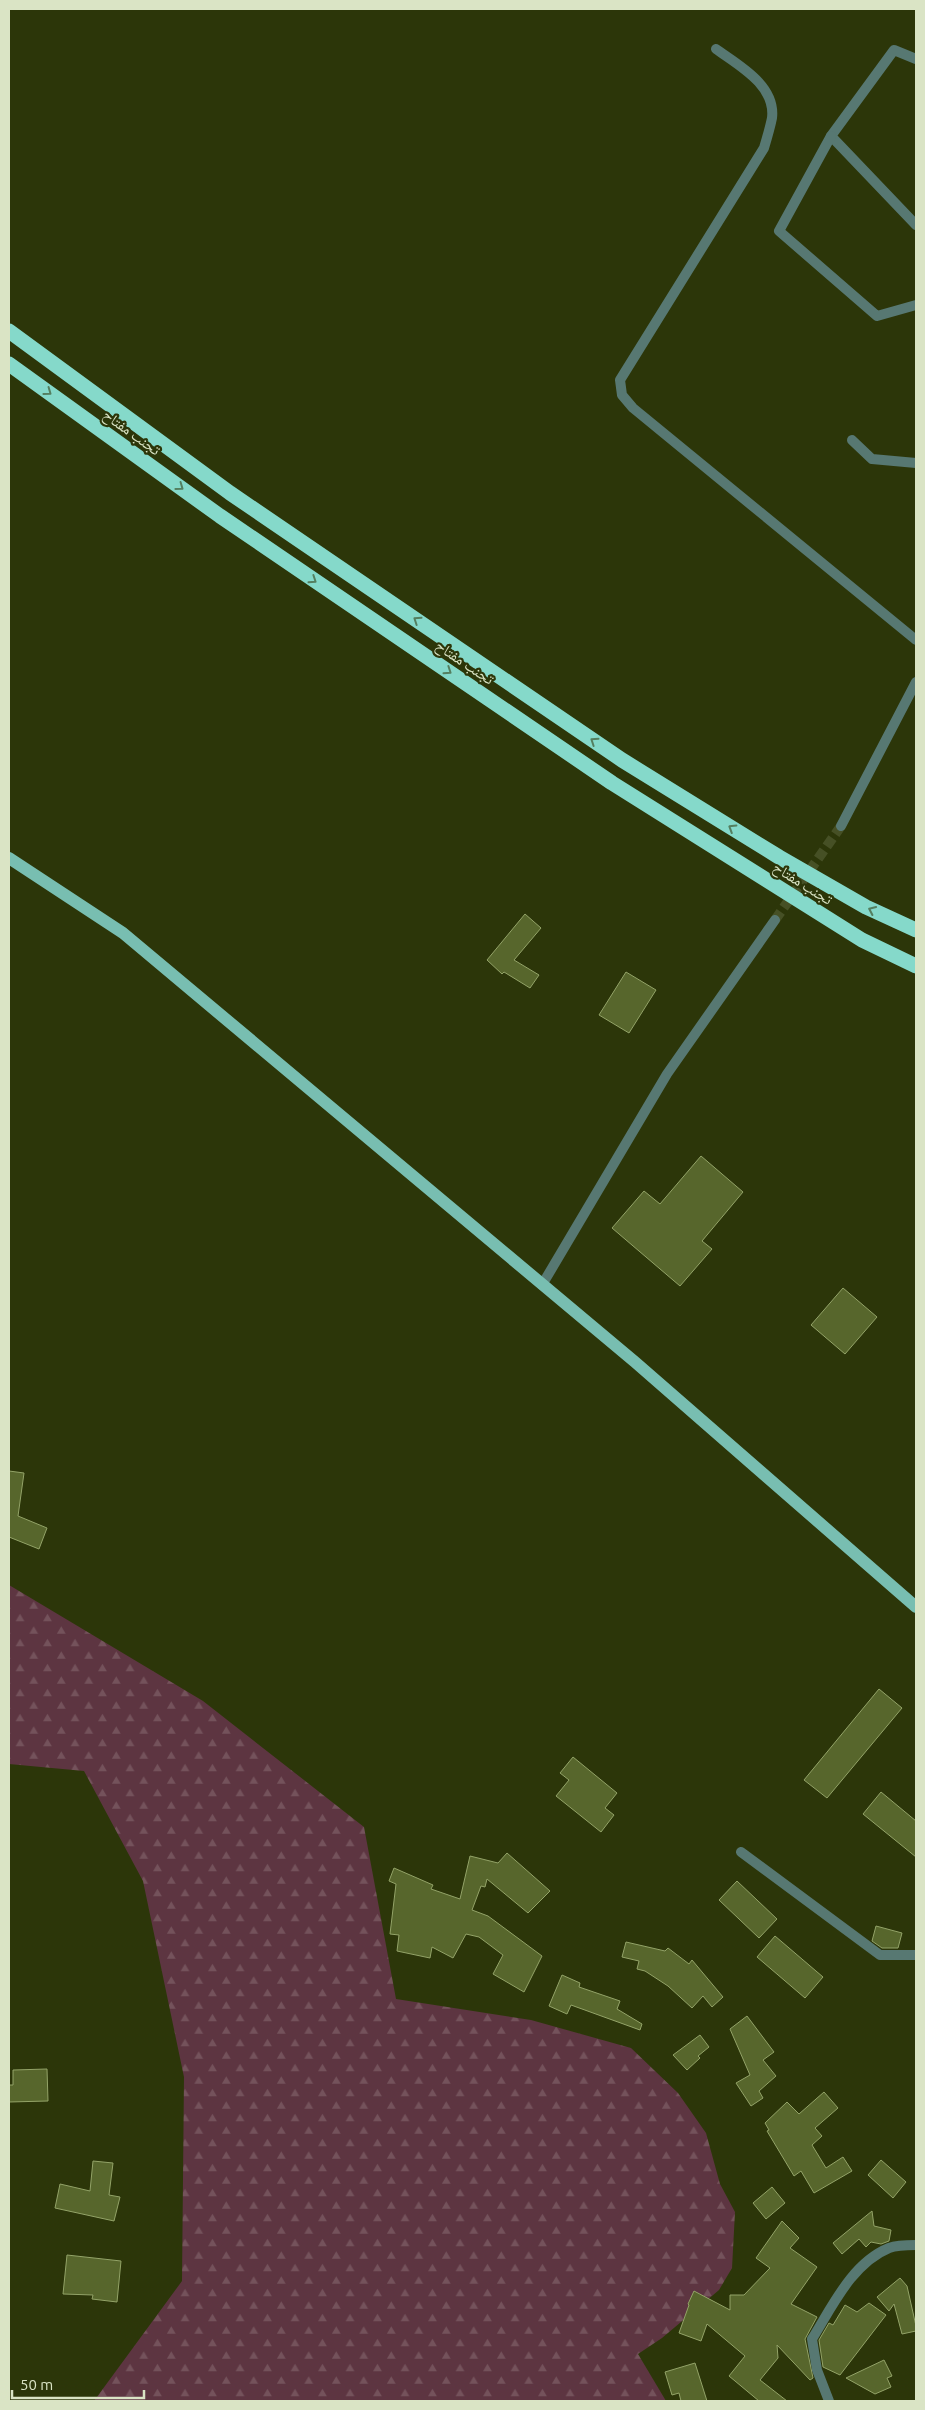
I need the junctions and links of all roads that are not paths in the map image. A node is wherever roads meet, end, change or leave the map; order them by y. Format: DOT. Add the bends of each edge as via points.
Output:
graph roads {
  1 [pos="716,49"];
  2 [pos="916,59"];
  3 [pos="831,136"];
  4 [pos="916,225"];
  5 [pos="916,305"];
  6 [pos="9,331"];
  7 [pos="9,364"];
  8 [pos="852,440"];
  9 [pos="916,463"];
  10 [pos="916,640"];
  11 [pos="916,682"];
  12 [pos="841,826"];
  13 [pos="9,858"];
  14 [pos="775,920"];
  15 [pos="916,930"];
  16 [pos="916,966"];
  17 [pos="542,1285"];
  18 [pos="916,1608"];
  19 [pos="741,1852"];
  20 [pos="916,1954"];
  21 [pos="916,2244"];
  22 [pos="830,2401"];
  1 -- 10 [label="street" via="752,76 769,94 772,116 764,148 620,380 622,395 633,408"];
  2 -- 3 [label="street" via="894,50"];
  3 -- 4 [label="street"];
  3 -- 5 [label="street" via="779,231 877,316"];
  15 -- 6 [label="highway, تجنب مفتاح, one-way" via="866,907 796,867 622,760 230,493"];
  7 -- 16 [label="highway, تجنب مفتاح, one-way" via="220,516 612,783 862,940"];
  8 -- 9 [label="street" via="872,459"];
  11 -- 12 [label="street"];
  13 -- 17 [label="main road" via="123,934"];
  14 -- 17 [label="street" via="667,1074"];
  17 -- 18 [label="main road" via="635,1362"];
  19 -- 20 [label="street" via="880,1955"];
  21 -- 22 [label="street" via="890,2248 856,2272 812,2339 817,2370"];
}
